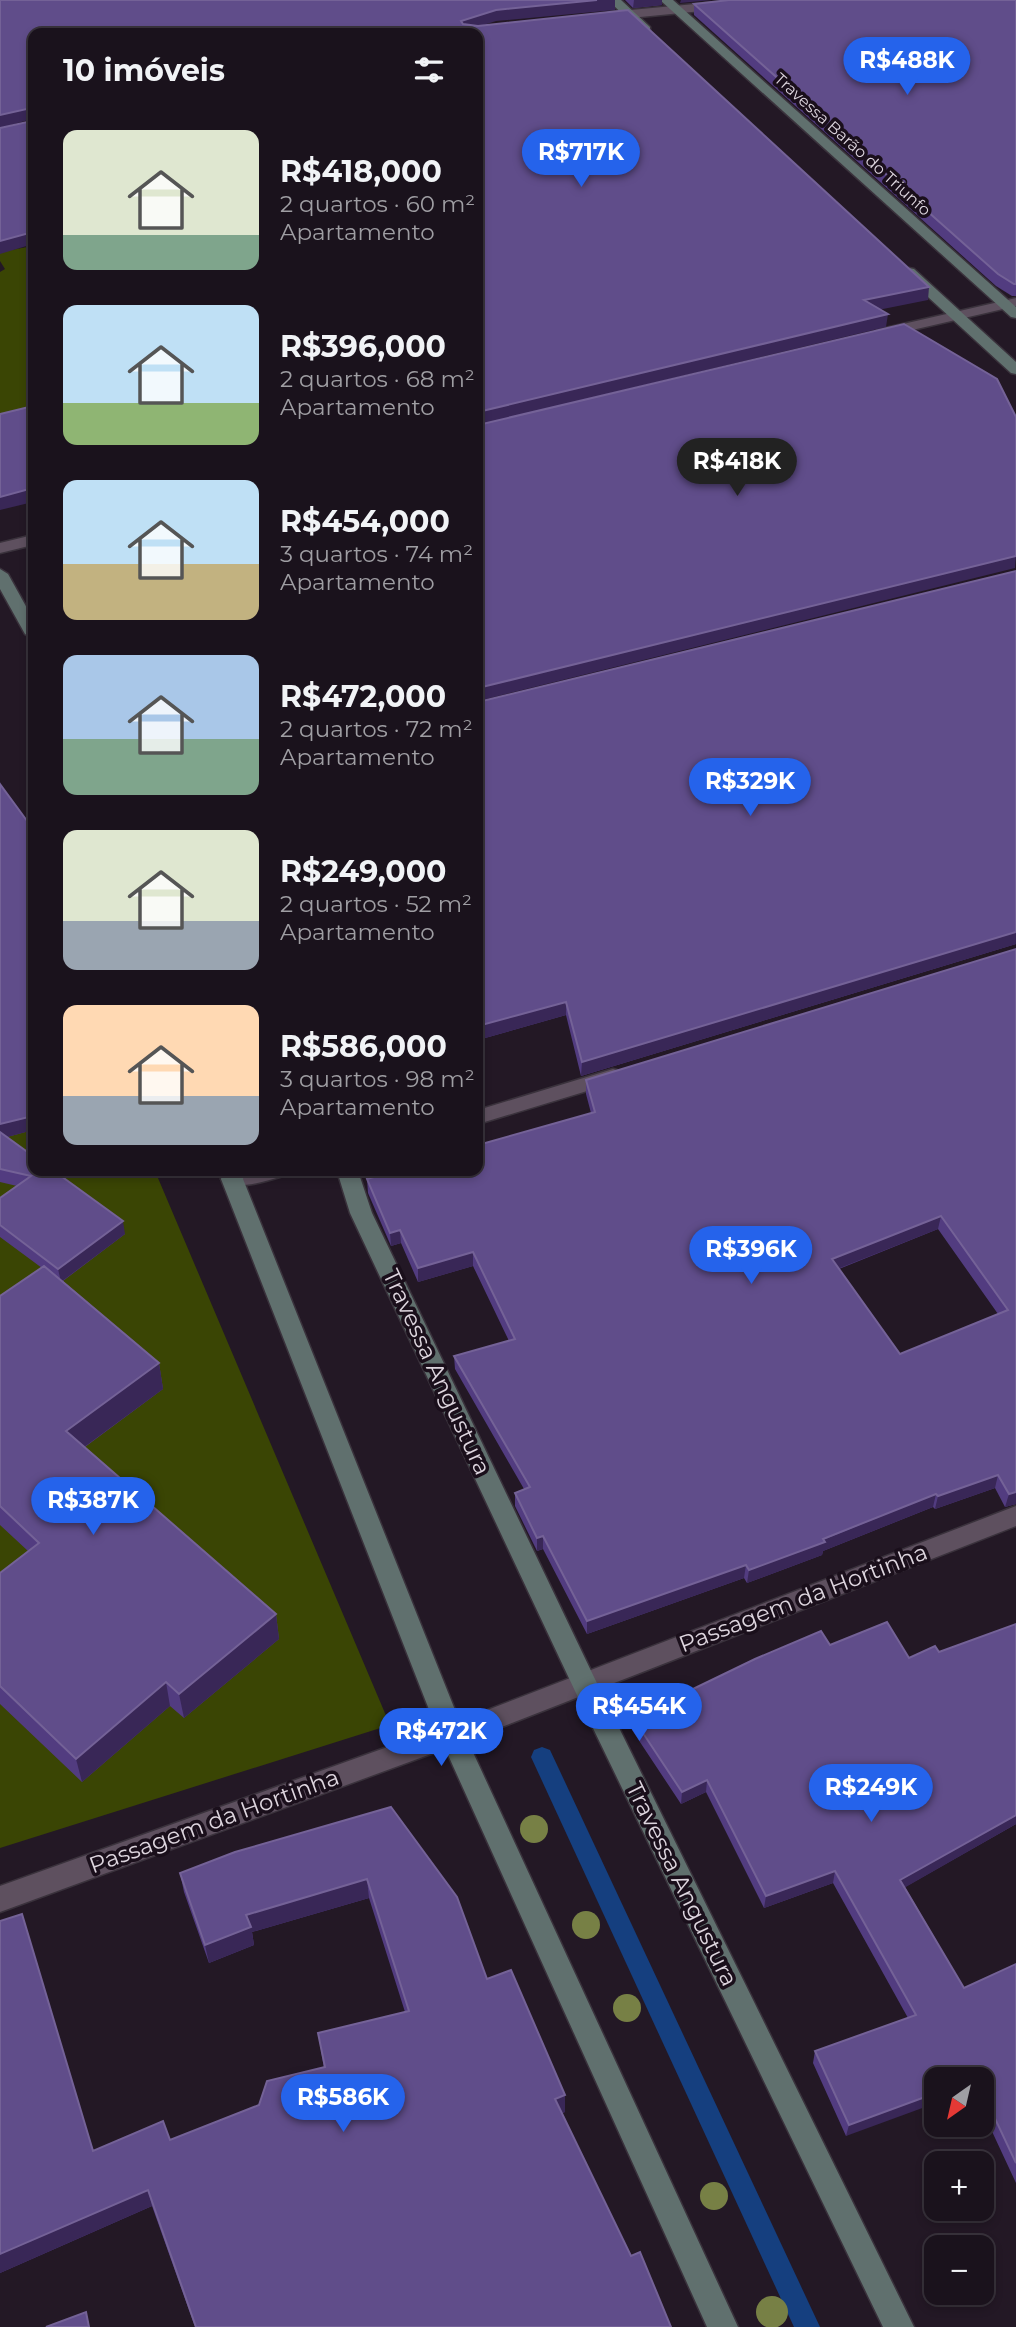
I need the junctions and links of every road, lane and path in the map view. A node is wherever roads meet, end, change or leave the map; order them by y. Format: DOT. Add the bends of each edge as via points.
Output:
graph roads {
  1 [pos="614,0"];
  2 [pos="666,0"];
  3 [pos="774,0"];
  4 [pos="677,10"];
  5 [pos="628,14"];
  6 [pos="602,17"];
  7 [pos="659,42"];
  8 [pos="895,259"];
  9 [pos="1012,307"];
  10 [pos="956,315"];
  11 [pos="863,338"];
  12 [pos="1016,370"];
  13 [pos="28,541"];
  14 [pos="0,548"];
  15 [pos="0,574"];
  16 [pos="28,625"];
  17 [pos="635,1069"];
  18 [pos="483,1115"];
  19 [pos="233,1176"];
  20 [pos="349,1176"];
  21 [pos="1016,1516"];
  22 [pos="584,1683"];
  23 [pos="452,1735"];
  24 [pos="0,1899"];
  25 [pos="723,2327"];
  26 [pos="899,2327"];
  1 -- 5 [label="street"];
  2 -- 4 [label="street, Travessa Barão do Triunfo"];
  3 -- 4 [label="street"];
  4 -- 5 [label="street"];
  4 -- 9 [label="street, Travessa Barão do Triunfo"];
  5 -- 6 [label="street"];
  5 -- 7 [label="street"];
  8 -- 10 [label="street"];
  9 -- 10 [label="street"];
  10 -- 11 [label="street"];
  10 -- 12 [label="street"];
  13 -- 14 [label="street"];
  15 -- 16 [label="street"];
  17 -- 18 [label="street"];
  19 -- 23 [label="street"];
  20 -- 22 [label="street, Travessa Angustura" via="361,1213"];
  21 -- 22 [label="street, Passagem da Hortinha"];
  22 -- 23 [label="street, Passagem da Hortinha"];
  22 -- 26 [label="street, Travessa Angustura"];
  23 -- 24 [label="street, Passagem da Hortinha"];
  23 -- 25 [label="street"];
}
